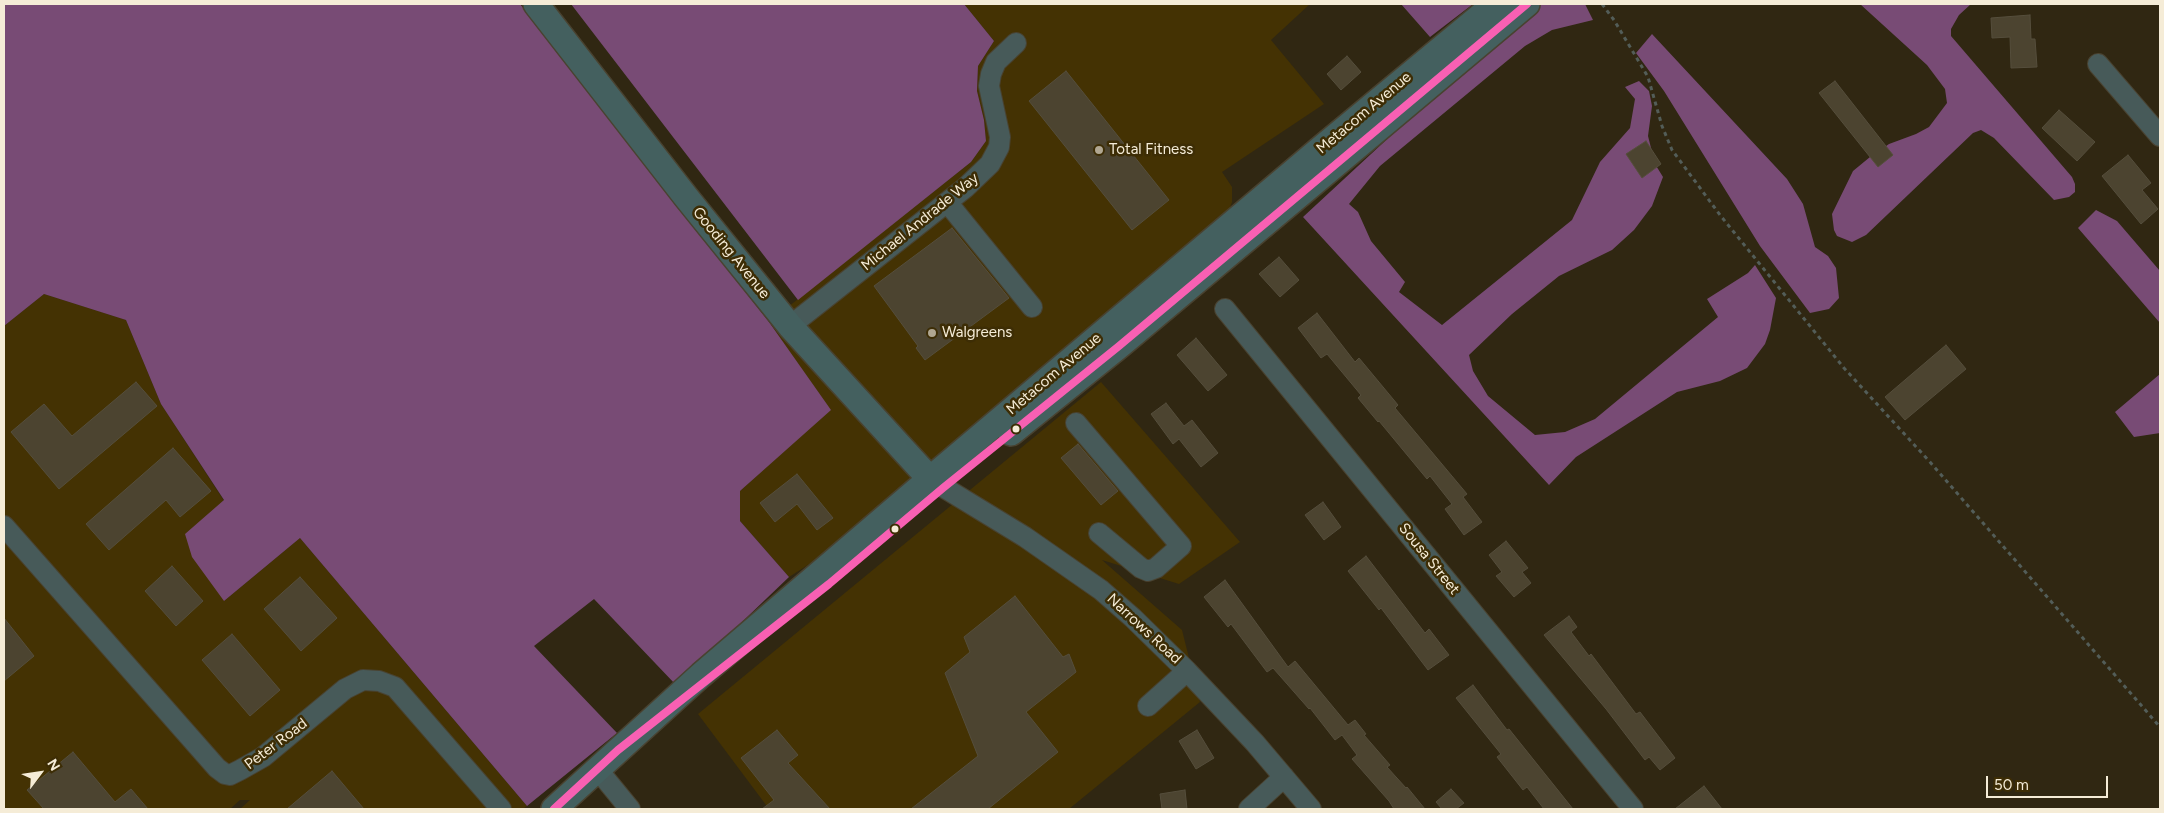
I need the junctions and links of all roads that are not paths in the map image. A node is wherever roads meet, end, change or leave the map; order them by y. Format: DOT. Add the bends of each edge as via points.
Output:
graph roads {
  1 [pos="536,4"];
  2 [pos="1495,4"];
  3 [pos="1527,4"];
  4 [pos="1016,43"];
  5 [pos="1440,62"];
  6 [pos="2098,64"];
  7 [pos="2160,136"];
  8 [pos="947,202"];
  9 [pos="1032,307"];
  10 [pos="1225,309"];
  11 [pos="790,326"];
  12 [pos="1076,423"];
  13 [pos="936,483"];
  14 [pos="4,526"];
  15 [pos="1098,533"];
  16 [pos="1188,671"];
  17 [pos="1148,706"];
  18 [pos="598,770"];
  19 [pos="1284,778"];
  20 [pos="501,809"];
  21 [pos="554,809"];
  22 [pos="630,809"];
  23 [pos="1249,809"];
  24 [pos="1312,809"];
  25 [pos="1633,809"];
  1 -- 11 [label="main road, Gooding Avenue"];
  2 -- 5 [label="main road, Metacom Avenue"];
  3 -- 5 [label="main road, Metacom Avenue"];
  4 -- 8 [label="street, Michael Andrade Way" via="996,62 989,86 998,121 999,146 985,170"];
  5 -- 13 [label="main road, Metacom Avenue" via="1119,346"];
  6 -- 7 [label="street"];
  8 -- 9 [label="street"];
  8 -- 11 [label="street, Michael Andrade Way"];
  10 -- 25 [label="street, Sousa Street"];
  11 -- 13 [label="main road, Gooding Avenue"];
  12 -- 15 [label="street" via="1181,546 1148,571"];
  13 -- 16 [label="street, Narrows Road" via="1025,537 1101,590"];
  13 -- 18 [label="main road, Metacom Avenue"];
  14 -- 20 [label="street, Peter Road" via="225,774 230,775 263,757 345,689 363,680 379,681 395,687"];
  16 -- 17 [label="street"];
  16 -- 19 [label="street, Narrows Road"];
  18 -- 21 [label="main road, Metacom Avenue"];
  18 -- 22 [label="street"];
  19 -- 23 [label="street"];
  19 -- 24 [label="street, Narrows Road"];
}
